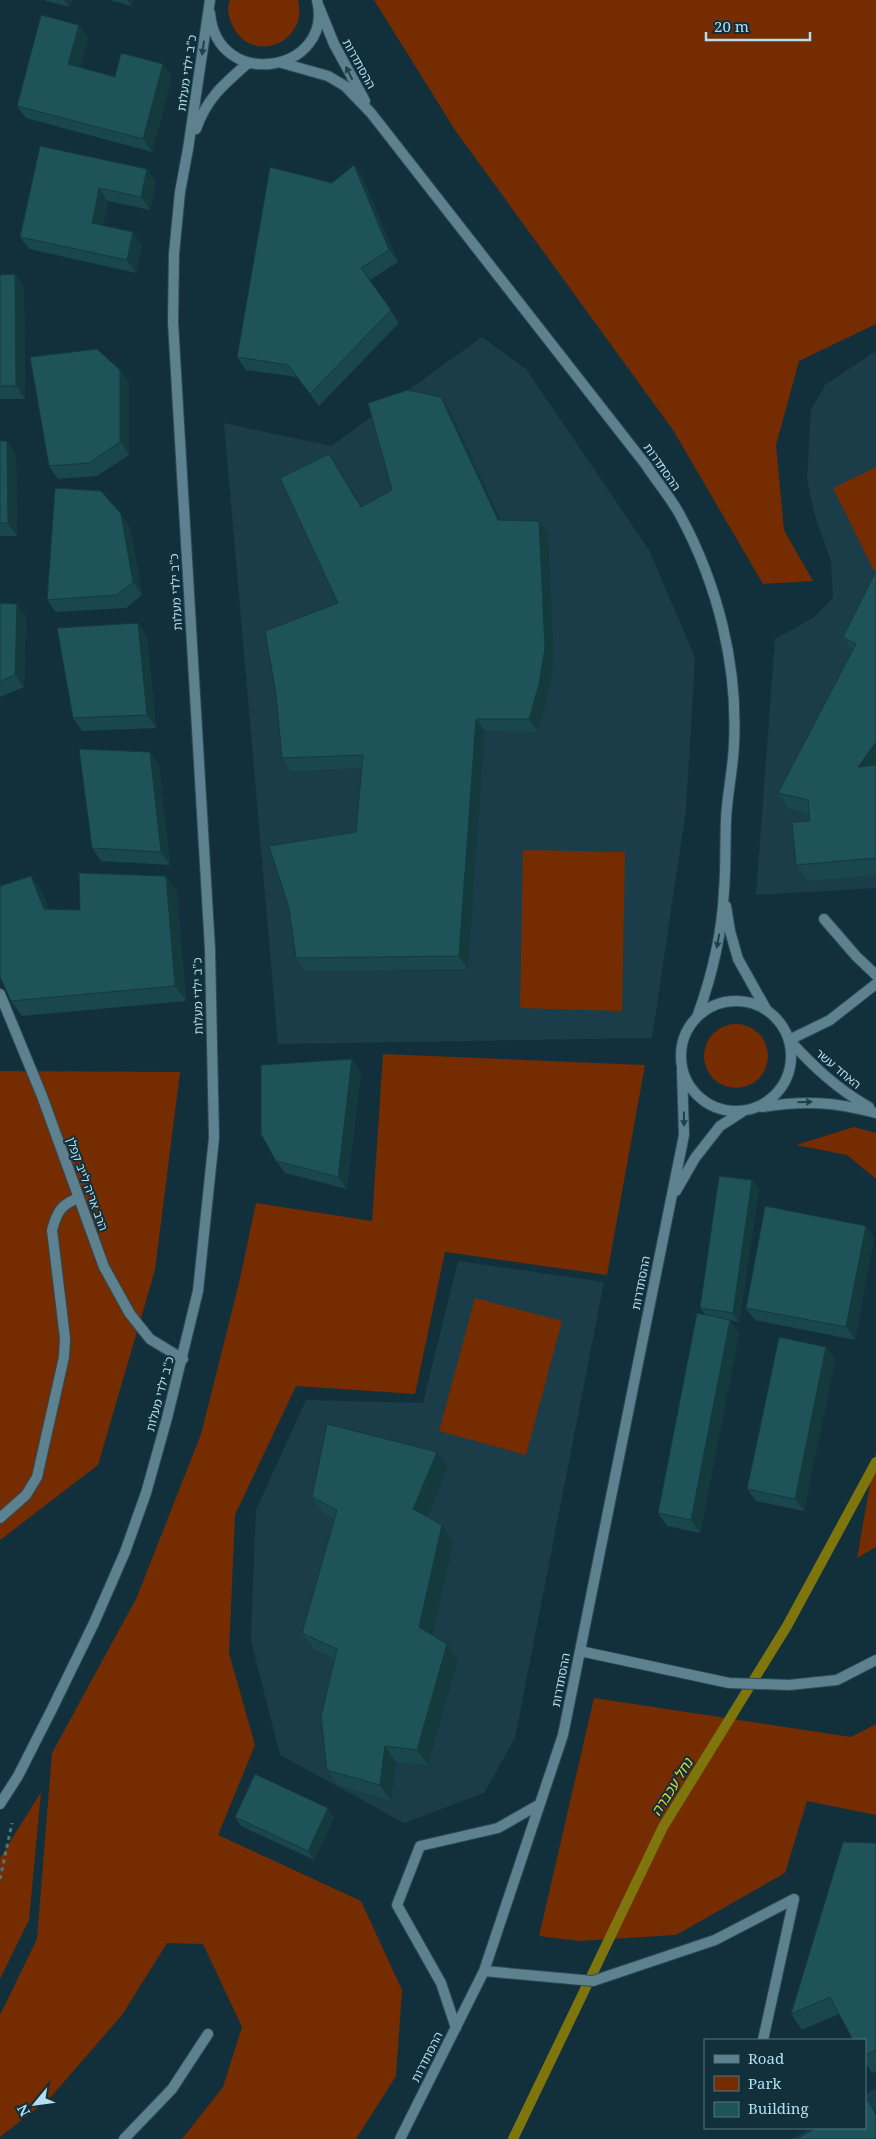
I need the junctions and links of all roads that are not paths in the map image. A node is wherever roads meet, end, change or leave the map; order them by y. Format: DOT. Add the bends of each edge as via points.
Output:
graph roads {
  1 [pos="210,0"];
  2 [pos="318,4"];
  3 [pos="248,63"];
  4 [pos="282,63"];
  5 [pos="384,129"];
  6 [pos="188,149"];
  7 [pos="724,893"];
  8 [pos="824,919"];
  9 [pos="876,975"];
  10 [pos="876,984"];
  11 [pos="0,994"];
  12 [pos="766,1009"];
  13 [pos="697,1016"];
  14 [pos="789,1040"];
  15 [pos="682,1070"];
  16 [pos="751,1109"];
  17 [pos="876,1112"];
  18 [pos="79,1198"];
  19 [pos="670,1201"];
  20 [pos="183,1359"];
  21 [pos="0,1518"];
  22 [pos="580,1652"];
  23 [pos="876,1660"];
  24 [pos="0,1804"];
  25 [pos="540,1804"];
  26 [pos="484,1971"];
  27 [pos="456,2028"];
  28 [pos="208,2034"];
  29 [pos="763,2039"];
  30 [pos="124,2139"];
  31 [pos="400,2139"];
  1 -- 3 [label="street" via="210,16 218,41 231,55"];
  1 -- 6 [label="street, כ\"ב ילדי מעלות, one-way"];
  2 -- 4 [label="street" via="317,27 312,38 300,53"];
  5 -- 2 [label="street, ההסתדרות, one-way" via="350,75"];
  3 -- 4 [label="street" via="268,66"];
  3 -- 6 [label="street, כ\"ב ילדי מעלות" via="215,93 202,112"];
  4 -- 5 [label="street, ההסתדרות" via="328,76 345,86"];
  5 -- 7 [label="street, ההסתדרות" via="646,465 680,514 702,561 717,602 733,695 734,745 726,818"];
  6 -- 20 [label="street, כ\"ב ילדי מעלות" via="174,254 173,322 210,948 214,1138 198,1291"];
  7 -- 12 [label="street, ההסתדרות" via="738,958"];
  7 -- 13 [label="street, ההסתדרות, one-way" via="719,940"];
  8 -- 9 [label="street"];
  10 -- 14 [label="street" via="830,1020"];
  11 -- 18 [label="street, הרב אריה לייב קפלן"];
  12 -- 13 [label="street" via="746,1002 726,1001"];
  12 -- 14 [label="street" via="780,1022"];
  13 -- 15 [label="street" via="686,1032 681,1051"];
  14 -- 16 [label="street" via="792,1059 785,1084 773,1098"];
  14 -- 17 [label="street, האחד עשר" via="826,1078"];
  15 -- 16 [label="street" via="688,1084 701,1099 717,1109 737,1112"];
  15 -- 19 [label="street, ההסתדרות, one-way" via="684,1135"];
  16 -- 17 [label="street, האחד עשר, one-way" via="825,1102"];
  16 -- 19 [label="street, ההסתדרות" via="720,1126 695,1158"];
  18 -- 20 [label="street, הרב אריה לייב קפלן" via="104,1267 130,1314 150,1339"];
  18 -- 21 [label="street" via="66,1202 55,1216 52,1230 65,1338 64,1357 37,1477 26,1496"];
  19 -- 22 [label="street, ההסתדרות"];
  20 -- 24 [label="street, כ\"ב ילדי מעלות" via="146,1493 125,1552 52,1709"];
  22 -- 23 [label="street" via="729,1683 789,1685 836,1680"];
  22 -- 25 [label="street, ההסתדרות" via="563,1735"];
  25 -- 26 [label="street, ההסתדרות"];
  25 -- 27 [label="street" via="498,1828 420,1846 397,1905 441,1983"];
  26 -- 27 [label="street, ההסתדרות"];
  26 -- 29 [label="street" via="593,1980 715,1940 794,1899"];
  27 -- 31 [label="street, ההסתדרות"];
  28 -- 30 [label="street" via="172,2089"];
}
